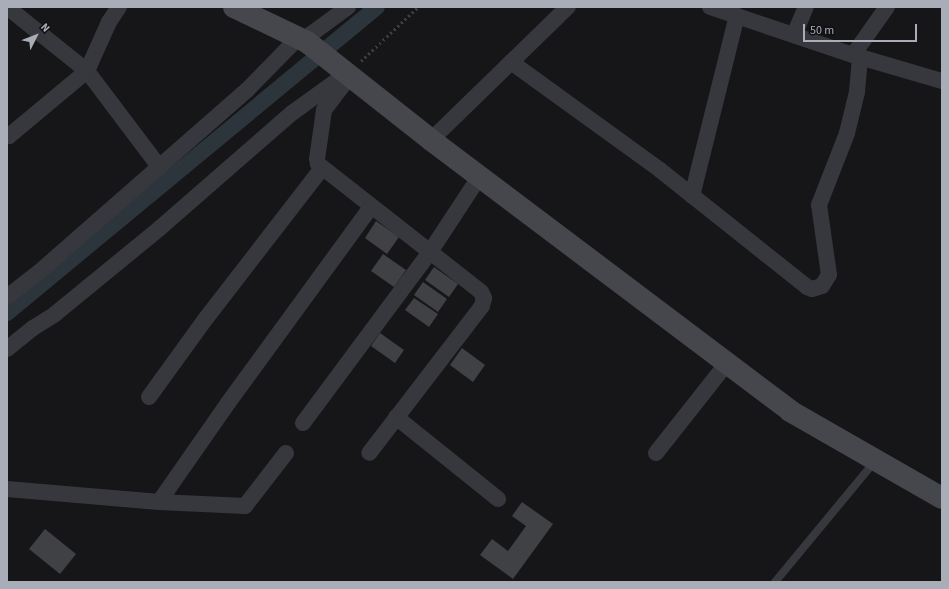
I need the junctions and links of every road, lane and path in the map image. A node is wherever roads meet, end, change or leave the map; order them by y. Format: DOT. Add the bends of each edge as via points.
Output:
graph roads {
  1 [pos="7,7"];
  2 [pos="118,7"];
  3 [pos="348,7"];
  4 [pos="418,7"];
  5 [pos="568,7"];
  6 [pos="710,7"];
  7 [pos="806,7"];
  8 [pos="887,7"];
  9 [pos="239,8"];
  10 [pos="737,16"];
  11 [pos="794,35"];
  12 [pos="303,40"];
  13 [pos="856,56"];
  14 [pos="512,62"];
  15 [pos="87,71"];
  16 [pos="347,74"];
  17 [pos="942,81"];
  18 [pos="8,136"];
  19 [pos="432,140"];
  20 [pos="160,168"];
  21 [pos="322,168"];
  22 [pos="480,176"];
  23 [pos="692,196"];
  24 [pos="371,207"];
  25 [pos="430,252"];
  26 [pos="7,297"];
  27 [pos="7,349"];
  28 [pos="727,363"];
  29 [pos="149,397"];
  30 [pos="396,417"];
  31 [pos="303,423"];
  32 [pos="369,453"];
  33 [pos="656,453"];
  34 [pos="286,454"];
  35 [pos="875,460"];
  36 [pos="7,489"];
  37 [pos="942,498"];
  38 [pos="498,499"];
  39 [pos="160,502"];
  40 [pos="775,582"];
  1 -- 15 [label="street"];
  2 -- 15 [label="street"];
  3 -- 12 [label="street"];
  4 -- 16 [label="path"];
  5 -- 14 [label="street"];
  6 -- 10 [label="street"];
  7 -- 11 [label="street"];
  8 -- 13 [label="street"];
  9 -- 12 [label="street"];
  10 -- 11 [label="street"];
  10 -- 23 [label="street"];
  11 -- 13 [label="street"];
  12 -- 16 [label="street"];
  12 -- 20 [label="street"];
  13 -- 17 [label="street"];
  13 -- 23 [label="street" via="857,92 847,133 819,205 829,268 829,275 822,286 817,289 807,287"];
  14 -- 19 [label="street"];
  14 -- 23 [label="street"];
  15 -- 18 [label="street"];
  15 -- 20 [label="street"];
  16 -- 19 [label="street"];
  16 -- 21 [label="street" via="324,110 317,159"];
  16 -- 27 [label="street" via="296,111 160,228 55,314"];
  19 -- 22 [label="street"];
  20 -- 26 [label="street"];
  21 -- 24 [label="street"];
  21 -- 29 [label="street"];
  22 -- 25 [label="street"];
  22 -- 28 [label="street"];
  24 -- 25 [label="street"];
  24 -- 39 [label="street"];
  25 -- 30 [label="street" via="481,292 484,298 482,306"];
  25 -- 31 [label="street"];
  28 -- 33 [label="street"];
  28 -- 35 [label="street" via="790,411"];
  30 -- 32 [label="street"];
  30 -- 38 [label="street"];
  34 -- 39 [label="street" via="245,506"];
  35 -- 37 [label="street"];
  35 -- 40 [label="lane"];
  36 -- 39 [label="street"];
}
